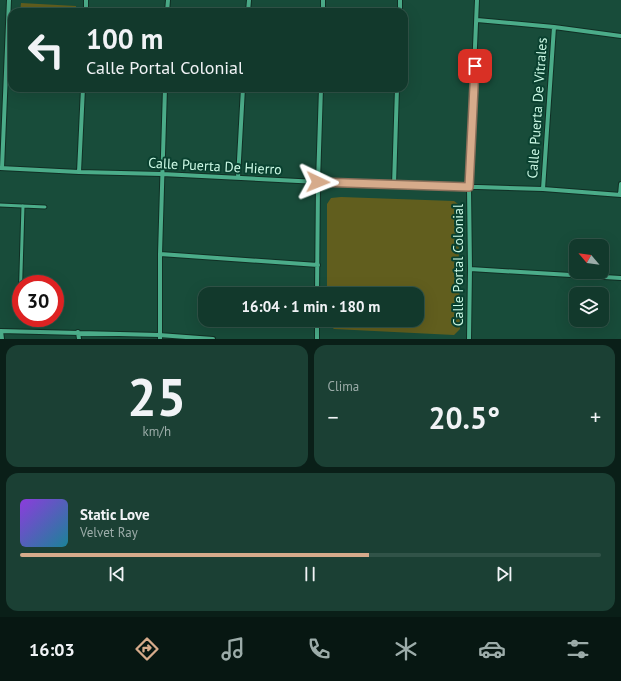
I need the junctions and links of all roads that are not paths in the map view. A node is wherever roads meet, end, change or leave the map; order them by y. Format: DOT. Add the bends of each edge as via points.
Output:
graph roads {
  1 [pos="477,0"];
  2 [pos="477,20"];
  3 [pos="8,21"];
  4 [pos="554,27"];
  5 [pos="621,36"];
  6 [pos="83,92"];
  7 [pos="165,92"];
  8 [pos="243,92"];
  9 [pos="320,92"];
  10 [pos="397,92"];
  11 [pos="1,168"];
  12 [pos="79,172"];
  13 [pos="162,174"];
  14 [pos="238,178"];
  15 [pos="318,182"];
  16 [pos="621,184"];
  17 [pos="394,185"];
  18 [pos="469,187"];
  19 [pos="543,190"];
  20 [pos="621,195"];
  21 [pos="0,205"];
  22 [pos="23,206"];
  23 [pos="45,207"];
  24 [pos="160,254"];
  25 [pos="318,265"];
  26 [pos="470,269"];
  27 [pos="21,275"];
  28 [pos="621,278"];
  29 [pos="318,287"];
  30 [pos="317,327"];
  31 [pos="1,331"];
  32 [pos="78,332"];
  33 [pos="160,337"];
  34 [pos="2,339"];
  35 [pos="78,339"];
  36 [pos="213,339"];
  37 [pos="317,339"];
  38 [pos="469,339"];
  1 -- 2 [label="street, Calle Portal Colonial"];
  2 -- 4 [label="street"];
  2 -- 18 [label="street, Calle Portal Colonial"];
  3 -- 11 [label="street"];
  4 -- 5 [label="street"];
  4 -- 19 [label="street, Calle Puerta De Vitrales"];
  6 -- 12 [label="street"];
  7 -- 13 [label="street"];
  8 -- 14 [label="street"];
  9 -- 15 [label="street"];
  10 -- 17 [label="street"];
  11 -- 12 [label="street, Calle Puerta De Hierro"];
  12 -- 13 [label="street, Calle Puerta De Hierro"];
  13 -- 14 [label="street, Calle Puerta De Hierro"];
  13 -- 24 [label="street"];
  14 -- 15 [label="street, Calle Puerta De Hierro"];
  15 -- 17 [label="street, Calle Puerta De Hierro"];
  15 -- 25 [label="street"];
  16 -- 20 [label="street"];
  17 -- 18 [label="street, Calle Puerta De Hierro"];
  18 -- 19 [label="street, Calle Puerta De Hierro"];
  18 -- 26 [label="street, Calle Portal Colonial"];
  19 -- 20 [label="street, Calle Puerta De Hierro"];
  21 -- 22 [label="lane"];
  22 -- 23 [label="lane"];
  22 -- 27 [label="lane"];
  24 -- 25 [label="street"];
  24 -- 33 [label="street"];
  25 -- 29 [label="street"];
  26 -- 28 [label="street"];
  26 -- 38 [label="street, Calle Portal Colonial"];
  30 -- 37 [label="street"];
  31 -- 32 [label="street"];
  31 -- 34 [label="street"];
  32 -- 33 [label="street"];
  32 -- 35 [label="street"];
  33 -- 36 [label="street"];
}
